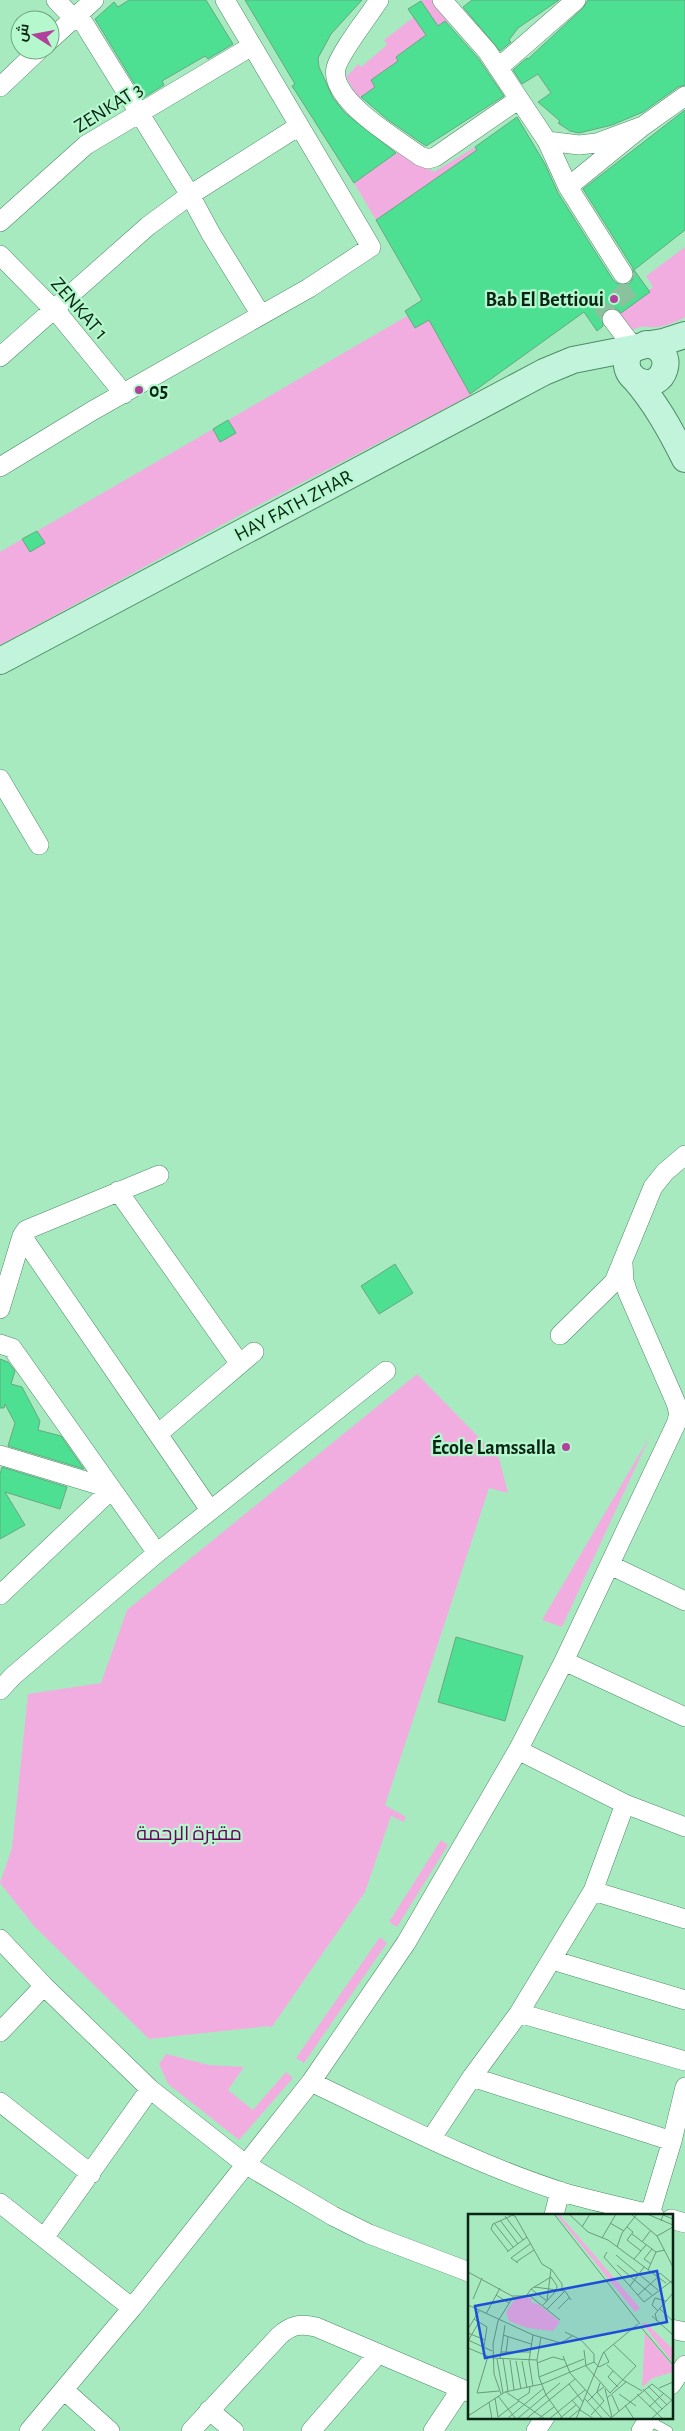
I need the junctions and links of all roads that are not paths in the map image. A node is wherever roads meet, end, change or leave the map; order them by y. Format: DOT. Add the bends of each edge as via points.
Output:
graph roads {
  1 [pos="56,0"];
  2 [pos="94,0"];
  3 [pos="225,0"];
  4 [pos="379,0"];
  5 [pos="442,0"];
  6 [pos="576,0"];
  7 [pos="75,16"];
  8 [pos="60,30"];
  9 [pos="252,46"];
  10 [pos="28,60"];
  11 [pos="498,68"];
  12 [pos="0,87"];
  13 [pos="685,96"];
  14 [pos="519,99"];
  15 [pos="138,114"];
  16 [pos="299,126"];
  17 [pos="643,126"];
  18 [pos="547,141"];
  19 [pos="568,187"];
  20 [pos="190,195"];
  21 [pos="0,222"];
  22 [pos="0,255"];
  23 [pos="621,270"];
  24 [pos="53,309"];
  25 [pos="260,315"];
  26 [pos="612,320"];
  27 [pos="685,335"];
  28 [pos="685,343"];
  29 [pos="640,346"];
  30 [pos="0,357"];
  31 [pos="590,358"];
  32 [pos="665,369"];
  33 [pos="632,376"];
  34 [pos="124,394"];
  35 [pos="665,419"];
  36 [pos="685,459"];
  37 [pos="0,467"];
  38 [pos="0,661"];
  39 [pos="0,779"];
  40 [pos="40,845"];
  41 [pos="685,1155"];
  42 [pos="159,1175"];
  43 [pos="118,1191"];
  44 [pos="22,1236"];
  45 [pos="623,1264"];
  46 [pos="5,1275"];
  47 [pos="0,1310"];
  48 [pos="560,1334"];
  49 [pos="0,1344"];
  50 [pos="254,1352"];
  51 [pos="240,1364"];
  52 [pos="386,1370"];
  53 [pos="158,1434"];
  54 [pos="0,1454"];
  55 [pos="112,1490"];
  56 [pos="210,1510"];
  57 [pos="157,1553"];
  58 [pos="610,1565"];
  59 [pos="0,1595"];
  60 [pos="685,1601"];
  61 [pos="564,1661"];
  62 [pos="0,1690"];
  63 [pos="685,1717"];
  64 [pos="518,1750"];
  65 [pos="625,1804"];
  66 [pos="685,1826"];
  67 [pos="593,1891"];
  68 [pos="685,1919"];
  69 [pos="0,1939"];
  70 [pos="552,1960"];
  71 [pos="44,1986"];
  72 [pos="685,2000"];
  73 [pos="519,2013"];
  74 [pos="0,2032"];
  75 [pos="685,2061"];
  76 [pos="472,2077"];
  77 [pos="311,2082"];
  78 [pos="685,2088"];
  79 [pos="150,2089"];
  80 [pos="0,2102"];
  81 [pos="432,2139"];
  82 [pos="672,2141"];
  83 [pos="245,2164"];
  84 [pos="91,2174"];
  85 [pos="560,2191"];
  86 [pos="0,2203"];
  87 [pos="554,2214"];
  88 [pos="652,2214"];
  89 [pos="672,2219"];
  90 [pos="685,2223"];
  91 [pos="44,2238"];
  92 [pos="468,2272"];
  93 [pos="132,2308"];
  94 [pos="672,2329"];
  95 [pos="685,2332"];
  96 [pos="377,2355"];
  97 [pos="64,2390"];
  98 [pos="465,2391"];
  99 [pos="209,2410"];
  100 [pos="646,2423"];
  101 [pos="30,2431"];
  102 [pos="110,2431"];
  103 [pos="191,2431"];
  104 [pos="234,2431"];
  105 [pos="311,2431"];
  106 [pos="433,2431"];
  107 [pos="668,2431"];
  1 -- 7 [label="street"];
  2 -- 7 [label="street"];
  3 -- 9 [label="street"];
  4 -- 14 [label="street" via="338,63 336,78 350,104 420,156 428,160 436,158"];
  5 -- 11 [label="street"];
  6 -- 11 [label="street"];
  7 -- 8 [label="street"];
  7 -- 15 [label="street"];
  9 -- 15 [label="street, ZENKAT 3"];
  9 -- 16 [label="street"];
  10 -- 12 [label="street"];
  11 -- 14 [label="street"];
  13 -- 17 [label="street"];
  14 -- 18 [label="street"];
  15 -- 20 [label="street"];
  15 -- 21 [label="street, ZENKAT 3" via="86,145"];
  16 -- 20 [label="street"];
  16 -- 25 [label="street" via="370,247 309,288"];
  17 -- 18 [label="street" via="597,143 579,145"];
  17 -- 19 [label="street"];
  18 -- 19 [label="street"];
  19 -- 23 [label="street"];
  20 -- 24 [label="street" via="125,244"];
  20 -- 25 [label="street"];
  22 -- 24 [label="street, ZENKAT 1"];
  24 -- 30 [label="street"];
  24 -- 34 [label="street, ZENKAT 1"];
  25 -- 34 [label="street"];
  26 -- 29 [label="street"];
  27 -- 29 [label="street, HAY FATH ZHAR"];
  28 -- 32 [label="street" via="672,354"];
  29 -- 31 [label="street, HAY FATH ZHAR"];
  29 -- 32 [label="street" via="658,348 662,352"];
  29 -- 33 [label="street" via="627,360"];
  31 -- 33 [label="street" via="615,364"];
  31 -- 38 [label="street, HAY FATH ZHAR" via="557,366 528,380"];
  32 -- 33 [label="street" via="657,380 651,382 638,381"];
  32 -- 35 [label="street" via="662,382"];
  33 -- 35 [label="street"];
  34 -- 37 [label="street"];
  35 -- 36 [label="street"];
  39 -- 40 [label="street"];
  41 -- 45 [label="street" via="653,1187"];
  42 -- 43 [label="street"];
  43 -- 44 [label="street" via="31,1227"];
  43 -- 51 [label="street"];
  44 -- 46 [label="street"];
  44 -- 53 [label="street"];
  45 -- 48 [label="street" via="614,1282"];
  45 -- 58 [label="street" via="628,1293 679,1414"];
  46 -- 47 [label="street"];
  49 -- 55 [label="street" via="12,1348"];
  50 -- 51 [label="street"];
  51 -- 53 [label="street"];
  52 -- 56 [label="street"];
  53 -- 56 [label="street"];
  54 -- 55 [label="street"];
  55 -- 57 [label="street"];
  55 -- 59 [label="street"];
  56 -- 57 [label="street"];
  57 -- 62 [label="street"];
  58 -- 60 [label="street"];
  58 -- 61 [label="street"];
  61 -- 63 [label="street"];
  61 -- 64 [label="street"];
  64 -- 65 [label="street"];
  64 -- 77 [label="street" via="406,1943"];
  65 -- 66 [label="street"];
  65 -- 67 [label="street"];
  67 -- 68 [label="street"];
  67 -- 70 [label="street"];
  69 -- 71 [label="street"];
  70 -- 72 [label="street"];
  70 -- 73 [label="street"];
  71 -- 74 [label="street"];
  71 -- 79 [label="street"];
  73 -- 75 [label="street"];
  73 -- 76 [label="street"];
  76 -- 81 [label="street"];
  76 -- 82 [label="street"];
  77 -- 81 [label="street"];
  77 -- 83 [label="street"];
  78 -- 82 [label="street"];
  79 -- 83 [label="street"];
  79 -- 84 [label="street"];
  80 -- 84 [label="street"];
  81 -- 85 [label="street"];
  82 -- 88 [label="street"];
  83 -- 92 [label="street" via="369,2234"];
  83 -- 93 [label="street"];
  84 -- 91 [label="street"];
  85 -- 87 [label="street"];
  85 -- 88 [label="street"];
  86 -- 91 [label="street"];
  89 -- 90 [label="street"];
  91 -- 93 [label="street"];
  93 -- 97 [label="street"];
  94 -- 95 [label="street"];
  96 -- 98 [label="street"];
  96 -- 99 [label="street" via="316,2327 294,2325 279,2336"];
  96 -- 105 [label="street"];
  97 -- 101 [label="street"];
  97 -- 102 [label="street"];
  98 -- 106 [label="street"];
  99 -- 103 [label="street"];
  99 -- 104 [label="street"];
  100 -- 107 [label="lane"];
}
